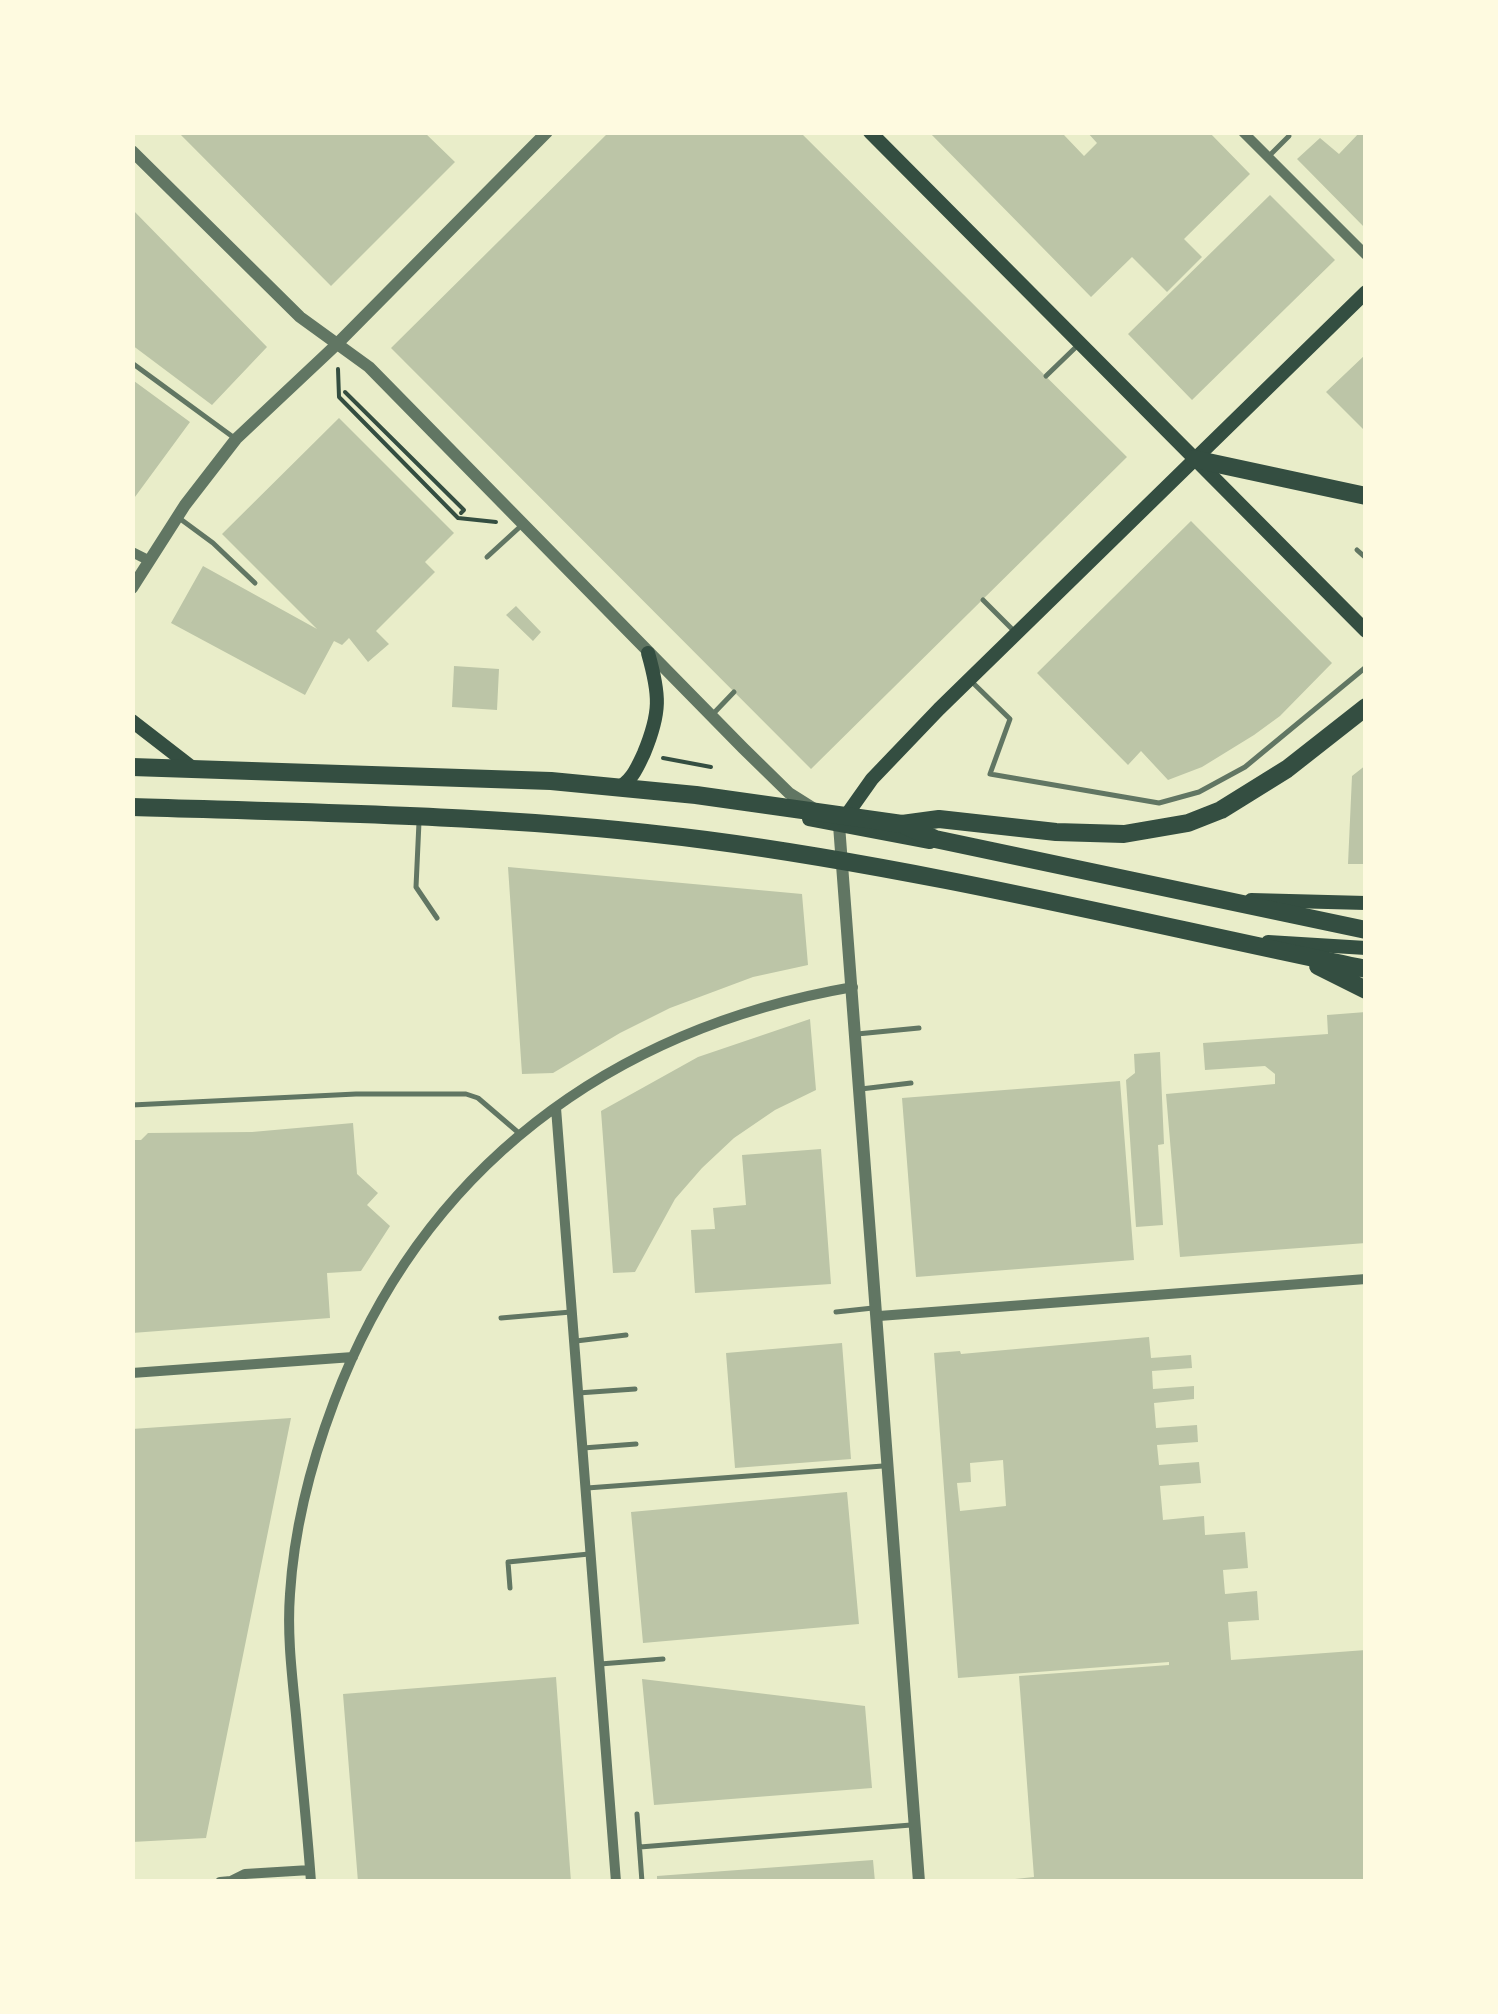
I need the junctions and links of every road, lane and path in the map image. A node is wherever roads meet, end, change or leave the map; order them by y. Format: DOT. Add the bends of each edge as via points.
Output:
graph roads {
  1 [pos="547,132"];
  2 [pos="870,132"];
  3 [pos="1244,132"];
  4 [pos="1289,136"];
  5 [pos="132,150"];
  6 [pos="1268,158"];
  7 [pos="1366,255"];
  8 [pos="1366,292"];
  9 [pos="336,344"];
  10 [pos="1079,344"];
  11 [pos="132,364"];
  12 [pos="1046,376"];
  13 [pos="344,392"];
  14 [pos="236,439"];
  15 [pos="1194,459"];
  16 [pos="1366,496"];
  17 [pos="461,513"];
  18 [pos="176,516"];
  19 [pos="522,524"];
  20 [pos="1357,550"];
  21 [pos="132,552"];
  22 [pos="488,557"];
  23 [pos="1366,558"];
  24 [pos="148,560"];
  25 [pos="255,584"];
  26 [pos="132,588"];
  27 [pos="982,600"];
  28 [pos="1366,631"];
  29 [pos="1016,633"];
  30 [pos="648,654"];
  31 [pos="1366,667"];
  32 [pos="969,679"];
  33 [pos="734,692"];
  34 [pos="1366,707"];
  35 [pos="710,716"];
  36 [pos="132,722"];
  37 [pos="662,758"];
  38 [pos="132,768"];
  39 [pos="706,768"];
  40 [pos="199,772"];
  41 [pos="616,790"];
  42 [pos="132,808"];
  43 [pos="419,822"];
  44 [pos="902,824"];
  45 [pos="839,825"];
  46 [pos="840,863"];
  47 [pos="1366,903"];
  48 [pos="436,918"];
  49 [pos="1366,930"];
  50 [pos="1366,948"];
  51 [pos="1300,957"];
  52 [pos="1366,969"];
  53 [pos="852,987"];
  54 [pos="1366,990"];
  55 [pos="920,1028"];
  56 [pos="857,1034"];
  57 [pos="910,1083"];
  58 [pos="861,1088"];
  59 [pos="132,1105"];
  60 [pos="556,1108"];
  61 [pos="521,1134"];
  62 [pos="1366,1280"];
  63 [pos="571,1312"];
  64 [pos="836,1312"];
  65 [pos="878,1312"];
  66 [pos="501,1318"];
  67 [pos="626,1335"];
  68 [pos="573,1342"];
  69 [pos="353,1357"];
  70 [pos="132,1374"];
  71 [pos="635,1389"];
  72 [pos="578,1393"];
  73 [pos="636,1444"];
  74 [pos="584,1448"];
  75 [pos="888,1466"];
  76 [pos="587,1488"];
  77 [pos="592,1553"];
  78 [pos="510,1588"];
  79 [pos="663,1659"];
  80 [pos="600,1664"];
  81 [pos="638,1814"];
  82 [pos="915,1824"];
  83 [pos="640,1847"];
  84 [pos="311,1876"];
  85 [pos="231,1881"];
  86 [pos="220,1882"];
  87 [pos="616,1882"];
  88 [pos="642,1882"];
  89 [pos="919,1882"];
  1 -- 9 [label="street"];
  2 -- 10 [label="main road"];
  3 -- 6 [label="street"];
  4 -- 6 [label="lane"];
  5 -- 9 [label="street" via="300,317"];
  6 -- 7 [label="street"];
  8 -- 15 [label="main road"];
  9 -- 14 [label="street"];
  9 -- 19 [label="street" via="369,367"];
  9 -- 19 [label="path" via="339,397 458,518"];
  10 -- 12 [label="lane"];
  10 -- 15 [label="main road"];
  11 -- 14 [label="lane"];
  13 -- 17 [label="path"];
  14 -- 18 [label="street"];
  15 -- 16 [label="highway"];
  15 -- 28 [label="main road"];
  15 -- 29 [label="main road"];
  18 -- 24 [label="street"];
  18 -- 25 [label="lane"];
  19 -- 22 [label="lane"];
  19 -- 30 [label="street"];
  20 -- 23 [label="lane"];
  21 -- 24 [label="street"];
  24 -- 26 [label="street"];
  27 -- 29 [label="lane"];
  29 -- 32 [label="main road"];
  30 -- 35 [label="street"];
  30 -- 41 [label="main road" via="658,693 656,722 638,768"];
  31 -- 32 [label="lane" via="1245,767 1199,792 1159,803 990,774 1010,719"];
  32 -- 45 [label="main road" via="872,779"];
  33 -- 35 [label="lane"];
  34 -- 44 [label="highway" via="1256,790 1188,823 1124,834 938,819"];
  35 -- 45 [label="street" via="789,793"];
  36 -- 40 [label="main road"];
  37 -- 39 [label="path"];
  38 -- 40 [label="main road"];
  38 -- 44 [label="highway" via="552,781"];
  40 -- 41 [label="main road"];
  41 -- 45 [label="main road"];
  42 -- 43 [label="main road"];
  42 -- 51 [label="highway" via="490,820 704,840 872,866"];
  43 -- 46 [label="main road" via="646,836"];
  43 -- 48 [label="lane" via="416,887"];
  44 -- 49 [label="highway" via="935,839"];
  45 -- 46 [label="street"];
  45 -- 47 [label="main road" via="1256,900"];
  46 -- 50 [label="main road" via="1246,940"];
  46 -- 53 [label="street"];
  51 -- 52 [label="highway"];
  51 -- 54 [label="highway"];
  53 -- 56 [label="street"];
  53 -- 60 [label="street" via="702,1026 620,1066"];
  55 -- 56 [label="lane"];
  56 -- 58 [label="street"];
  57 -- 58 [label="lane"];
  58 -- 65 [label="street"];
  59 -- 61 [label="lane" via="466,1094"];
  60 -- 61 [label="street"];
  60 -- 63 [label="street"];
  61 -- 69 [label="street" via="430,1227 399,1269"];
  62 -- 65 [label="street"];
  63 -- 66 [label="lane"];
  63 -- 68 [label="street"];
  64 -- 65 [label="lane"];
  65 -- 75 [label="street"];
  67 -- 68 [label="lane"];
  68 -- 72 [label="street"];
  69 -- 70 [label="street"];
  69 -- 84 [label="street" via="322,1434 295,1549 289,1626"];
  71 -- 72 [label="lane"];
  72 -- 74 [label="street"];
  73 -- 74 [label="lane"];
  74 -- 76 [label="street"];
  75 -- 76 [label="lane"];
  75 -- 82 [label="street"];
  76 -- 77 [label="street"];
  77 -- 78 [label="lane" via="508,1562"];
  77 -- 80 [label="street"];
  79 -- 80 [label="lane"];
  80 -- 87 [label="street"];
  81 -- 83 [label="lane"];
  82 -- 83 [label="lane"];
  82 -- 89 [label="street"];
  83 -- 88 [label="lane"];
  84 -- 85 [label="street" via="245,1874"];
  85 -- 86 [label="street"];
}
